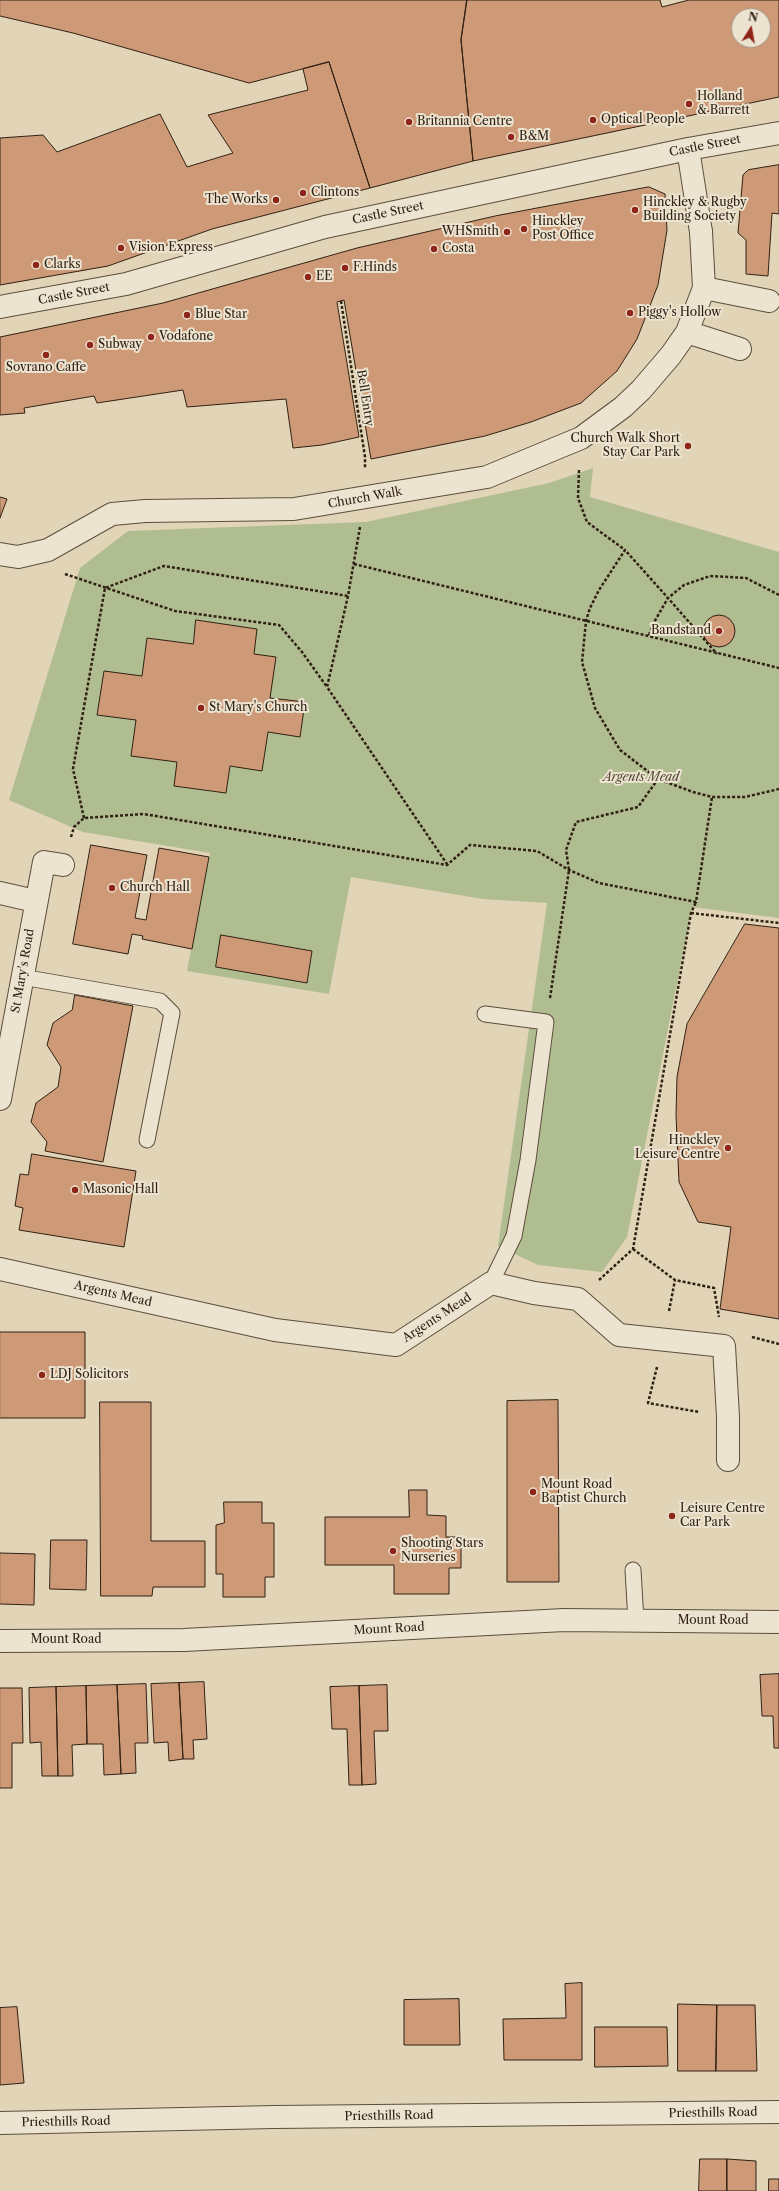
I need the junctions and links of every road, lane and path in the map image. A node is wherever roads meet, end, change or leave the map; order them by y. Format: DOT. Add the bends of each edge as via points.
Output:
graph roads {
  1 [pos="779,133"];
  2 [pos="688,149"];
  3 [pos="704,288"];
  4 [pos="341,301"];
  5 [pos="769,301"];
  6 [pos="0,308"];
  7 [pos="687,332"];
  8 [pos="740,350"];
  9 [pos="581,438"];
  10 [pos="365,498"];
  11 [pos="625,550"];
  12 [pos="0,554"];
  13 [pos="354,564"];
  14 [pos="106,588"];
  15 [pos="779,595"];
  16 [pos="348,596"];
  17 [pos="668,598"];
  18 [pos="586,620"];
  19 [pos="649,636"];
  20 [pos="718,655"];
  21 [pos="779,668"];
  22 [pos="327,687"];
  23 [pos="658,779"];
  24 [pos="779,789"];
  25 [pos="712,797"];
  26 [pos="63,865"];
  27 [pos="447,865"];
  28 [pos="569,870"];
  29 [pos="0,893"];
  30 [pos="35,901"];
  31 [pos="696,902"];
  32 [pos="691,912"];
  33 [pos="779,923"];
  34 [pos="22,977"];
  35 [pos="485,1014"];
  36 [pos="546,1022"];
  37 [pos="0,1099"];
  38 [pos="147,1140"];
  39 [pos="633,1249"];
  40 [pos="0,1269"];
  41 [pos="491,1283"];
  42 [pos="578,1298"];
  43 [pos="722,1321"];
  44 [pos="745,1336"];
  45 [pos="779,1344"];
  46 [pos="728,1460"];
  47 [pos="633,1570"];
  48 [pos="636,1621"];
  49 [pos="779,1622"];
  50 [pos="0,1641"];
  51 [pos="779,2112"];
  52 [pos="0,2123"];
  1 -- 2 [label="street, Castle Street"];
  2 -- 3 [label="street, Church Walk" via="701,232"];
  2 -- 6 [label="street, Castle Street" via="325,227 126,284"];
  3 -- 5 [label="street"];
  3 -- 7 [label="street, Church Walk"];
  4 -- 10 [label="path, Bell Entry" via="365,457"];
  7 -- 8 [label="street"];
  7 -- 9 [label="street, Church Walk" via="641,390"];
  9 -- 10 [label="street, Church Walk" via="487,477"];
  9 -- 11 [label="path" via="578,498 582,510 587,522"];
  10 -- 12 [label="street, Church Walk" via="294,510 145,511 112,514 48,550 18,557"];
  10 -- 13 [label="path, Bell Entry"];
  11 -- 17 [label="path"];
  11 -- 18 [label="path" via="599,590"];
  13 -- 16 [label="path, Bell Entry"];
  13 -- 18 [label="path"];
  14 -- 16 [label="path" via="164,566"];
  14 -- 22 [label="path" via="175,611 279,625"];
  14 -- 27 [label="path" via="73,769 84,818 144,814"];
  15 -- 17 [label="path" via="746,578 710,576 684,585"];
  16 -- 22 [label="path, Bell Entry"];
  17 -- 19 [label="path" via="652,624"];
  17 -- 20 [label="path"];
  18 -- 19 [label="path"];
  18 -- 23 [label="path" via="582,662 595,708 620,750"];
  19 -- 20 [label="path"];
  20 -- 21 [label="path"];
  22 -- 27 [label="path"];
  23 -- 25 [label="path"];
  23 -- 28 [label="path" via="638,807 576,822 566,850"];
  24 -- 25 [label="path" via="745,798"];
  25 -- 31 [label="path"];
  26 -- 30 [label="street, St Mary's Road" via="44,862"];
  27 -- 28 [label="path" via="470,845 537,851"];
  28 -- 31 [label="path" via="599,883"];
  28 -- 36 [label="path"];
  29 -- 30 [label="street"];
  30 -- 34 [label="street, St Mary's Road"];
  31 -- 32 [label="path"];
  32 -- 33 [label="path"];
  32 -- 39 [label="path"];
  34 -- 37 [label="street, St Mary's Road"];
  34 -- 38 [label="lane" via="160,1001 167,1006 172,1013"];
  35 -- 36 [label="lane"];
  36 -- 41 [label="lane" via="528,1160 514,1236"];
  39 -- 42 [label="path"];
  39 -- 43 [label="path" via="676,1280 714,1288 718,1316"];
  40 -- 41 [label="street, Argents Mead" via="275,1330 396,1345"];
  41 -- 42 [label="street" via="534,1293"];
  42 -- 46 [label="street" via="619,1335 724,1346"];
  44 -- 45 [label="path"];
  47 -- 48 [label="lane"];
  48 -- 49 [label="street, Mount Road"];
  48 -- 50 [label="street, Mount Road" via="564,1620 184,1640"];
  51 -- 52 [label="street, Priesthills Road" via="267,2117"];
}
